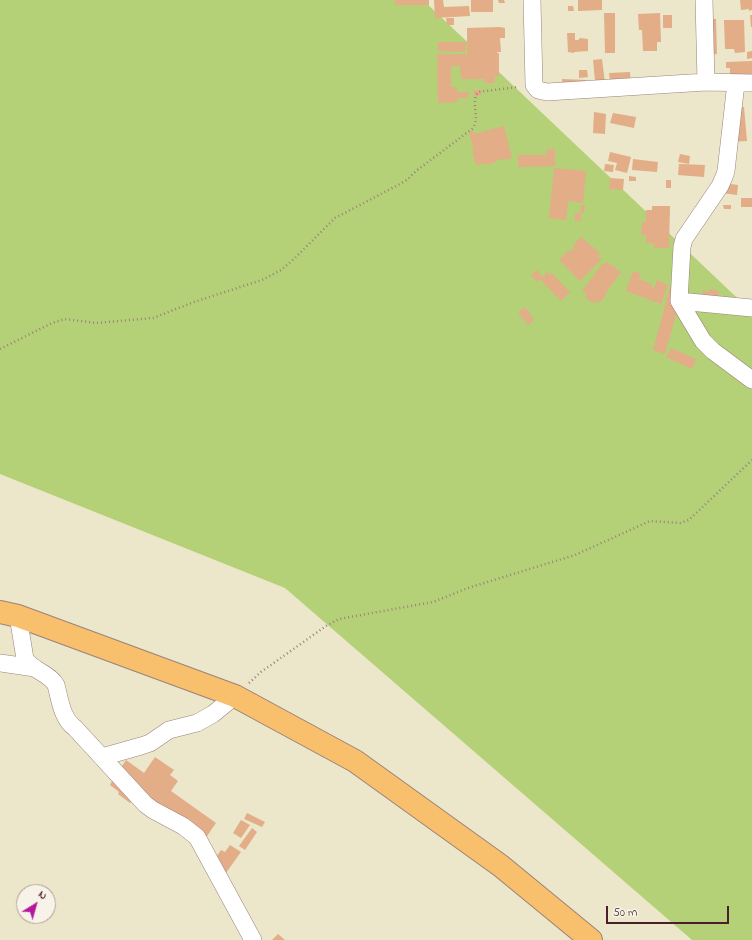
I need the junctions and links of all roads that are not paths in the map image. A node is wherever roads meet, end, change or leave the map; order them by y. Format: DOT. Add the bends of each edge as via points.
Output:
graph roads {
  1 [pos="532,0"];
  2 [pos="704,0"];
  3 [pos="706,82"];
  4 [pos="744,84"];
  5 [pos="679,301"];
  6 [pos="752,308"];
  7 [pos="752,380"];
  8 [pos="9,614"];
  9 [pos="0,663"];
  10 [pos="35,668"];
  11 [pos="236,696"];
  12 [pos="102,757"];
  13 [pos="253,940"];
  14 [pos="591,940"];
  1 -- 3 [label="street" via="534,85 538,90 547,92"];
  2 -- 3 [label="street"];
  3 -- 4 [label="street"];
  4 -- 5 [label="street" via="726,171 720,186 684,239"];
  5 -- 6 [label="street"];
  5 -- 7 [label="street" via="703,341 713,352"];
  8 -- 10 [label="street" via="26,659"];
  8 -- 11 [label="highway"];
  9 -- 10 [label="street"];
  10 -- 12 [label="street" via="54,681 66,719"];
  11 -- 12 [label="street" via="197,723 169,730 142,746"];
  11 -- 14 [label="highway" via="355,761 501,866"];
  12 -- 13 [label="street" via="145,804 197,837"];
}
